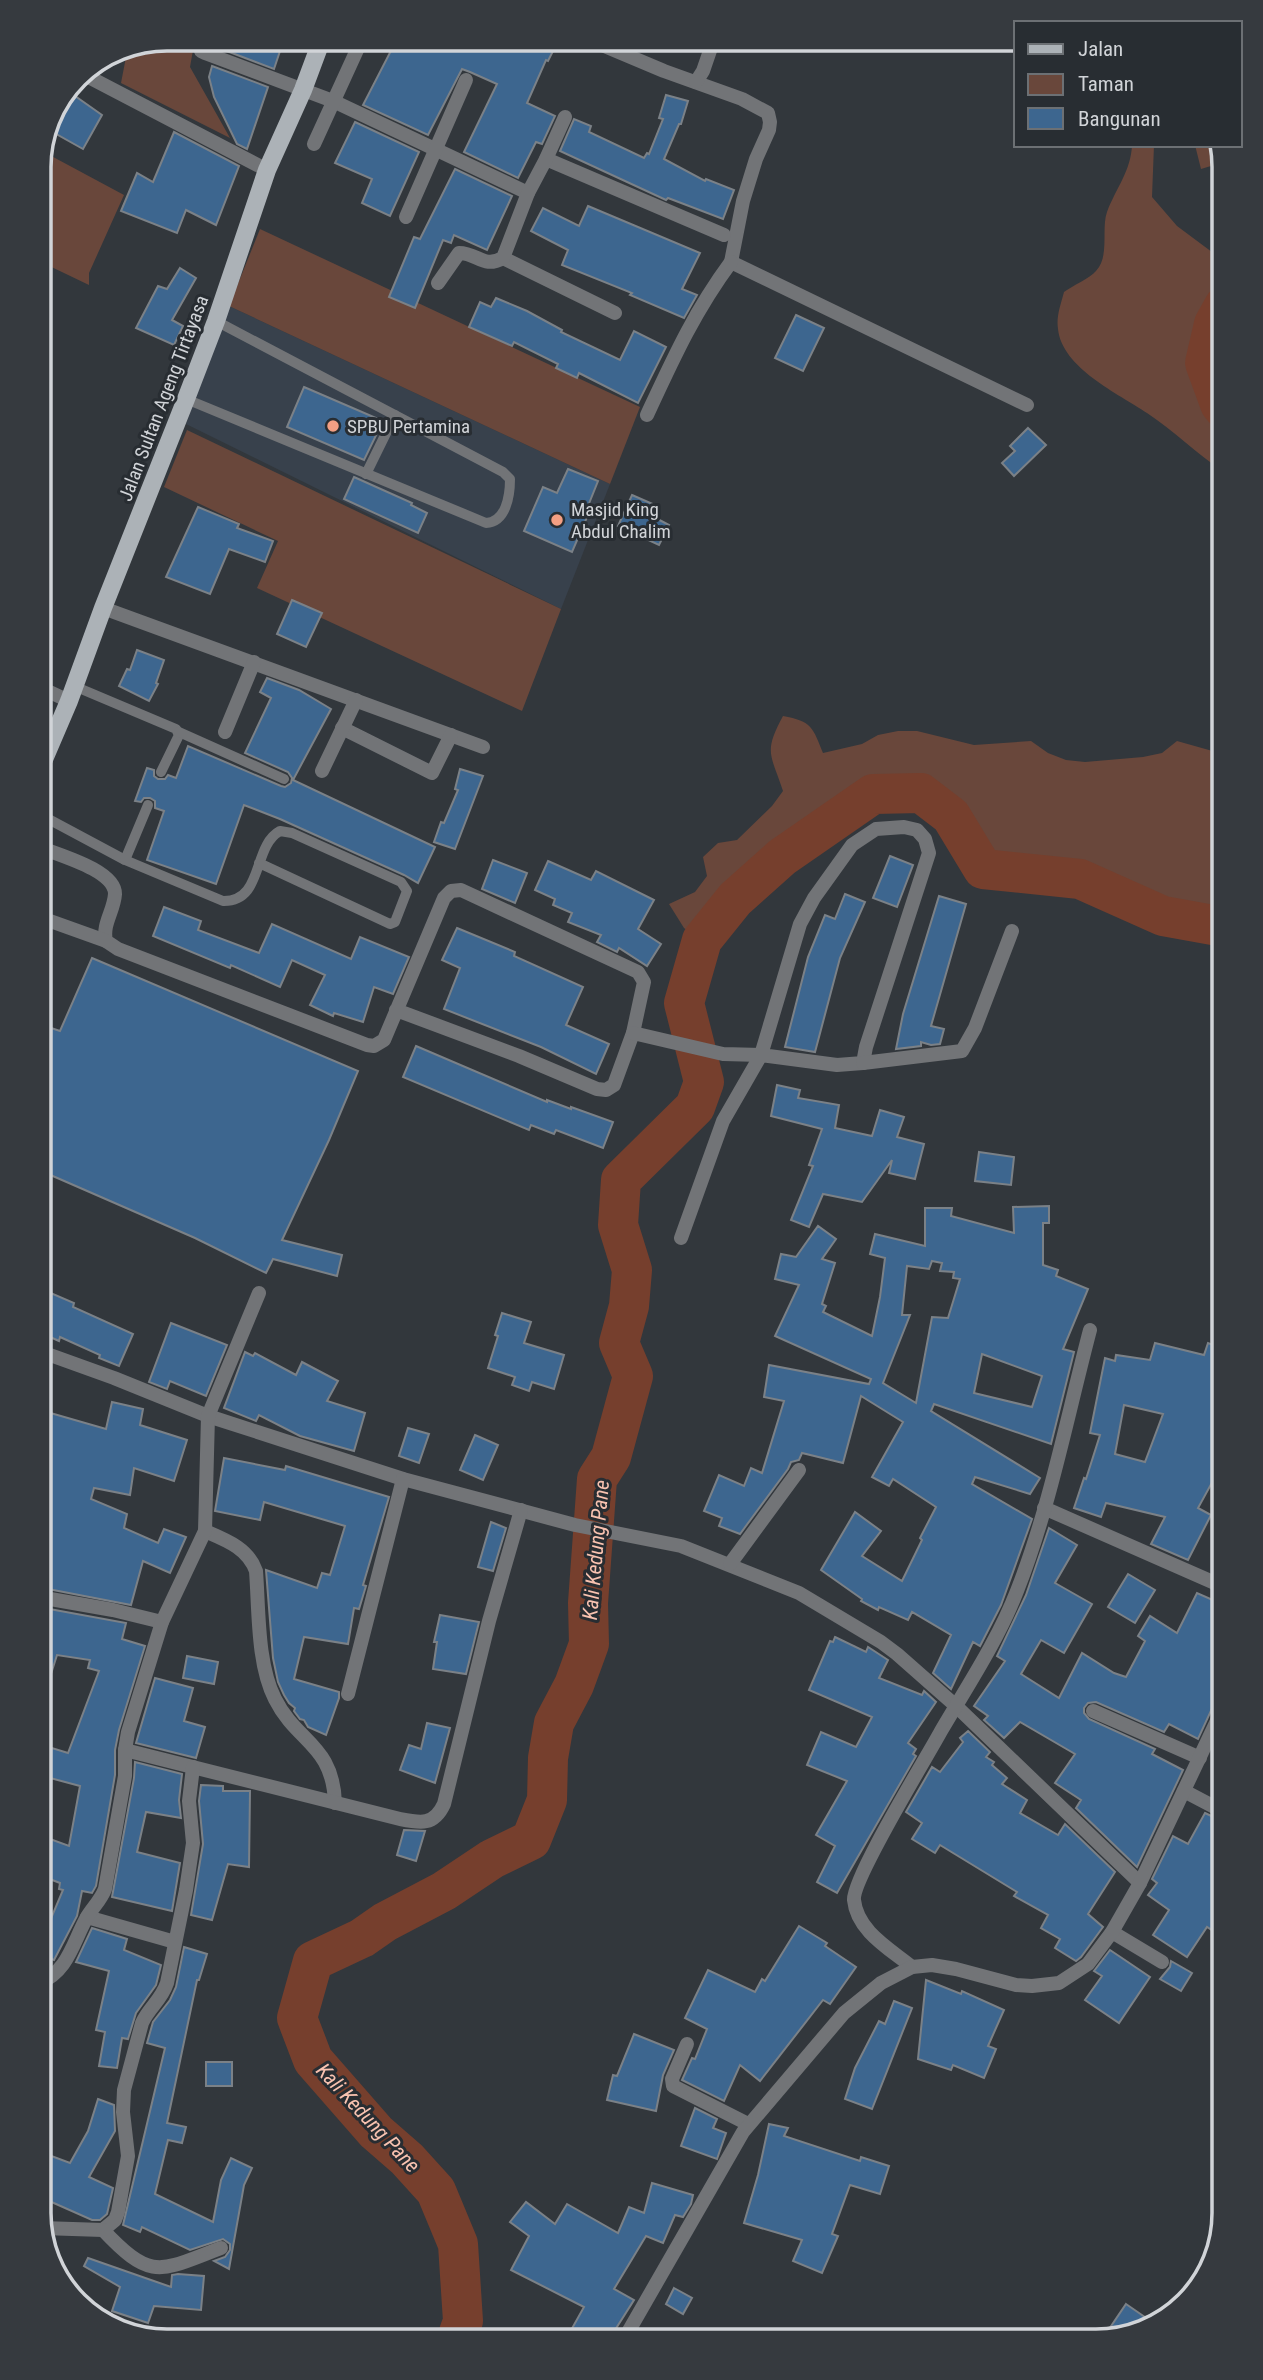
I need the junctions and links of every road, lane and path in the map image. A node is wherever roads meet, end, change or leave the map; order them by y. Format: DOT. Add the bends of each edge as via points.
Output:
graph roads {
  1 [pos="204,51"];
  2 [pos="316,51"];
  3 [pos="356,51"];
  4 [pos="618,51"];
  5 [pos="710,51"];
  6 [pos="92,79"];
  7 [pos="466,80"];
  8 [pos="695,82"];
  9 [pos="298,88"];
  10 [pos="333,101"];
  11 [pos="565,117"];
  12 [pos="314,144"];
  13 [pos="437,148"];
  14 [pos="547,159"];
  15 [pos="263,168"];
  16 [pos="528,193"];
  17 [pos="406,216"];
  18 [pos="724,235"];
  19 [pos="503,258"];
  20 [pos="731,262"];
  21 [pos="438,283"];
  22 [pos="615,313"];
  23 [pos="216,321"];
  24 [pos="186,399"];
  25 [pos="1027,405"];
  26 [pos="395,415"];
  27 [pos="647,415"];
  28 [pos="366,474"];
  29 [pos="103,608"];
  30 [pos="254,662"];
  31 [pos="51,691"];
  32 [pos="72,694"];
  33 [pos="356,699"];
  34 [pos="342,728"];
  35 [pos="178,732"];
  36 [pos="225,732"];
  37 [pos="451,735"];
  38 [pos="51,743"];
  39 [pos="483,747"];
  40 [pos="322,771"];
  41 [pos="161,772"];
  42 [pos="285,779"];
  43 [pos="148,805"];
  44 [pos="51,820"];
  45 [pos="51,852"];
  46 [pos="125,860"];
  47 [pos="260,863"];
  48 [pos="51,921"];
  49 [pos="1012,931"];
  50 [pos="106,942"];
  51 [pos="396,1010"];
  52 [pos="634,1033"];
  53 [pos="761,1055"];
  54 [pos="863,1063"];
  55 [pos="681,1238"];
  56 [pos="259,1293"];
  57 [pos="1090,1330"];
  58 [pos="51,1355"];
  59 [pos="208,1416"];
  60 [pos="799,1470"];
  61 [pos="403,1479"];
  62 [pos="1044,1508"];
  63 [pos="521,1510"];
  64 [pos="205,1531"];
  65 [pos="730,1564"];
  66 [pos="1212,1582"];
  67 [pos="51,1599"];
  68 [pos="162,1622"];
  69 [pos="348,1694"];
  70 [pos="956,1706"];
  71 [pos="1093,1711"];
  72 [pos="1212,1732"];
  73 [pos="125,1749"];
  74 [pos="1200,1758"];
  75 [pos="193,1768"];
  76 [pos="1184,1791"];
  77 [pos="335,1803"];
  78 [pos="1212,1806"];
  79 [pos="1140,1883"];
  80 [pos="88,1917"];
  81 [pos="1112,1932"];
  82 [pos="175,1942"];
  83 [pos="1162,1962"];
  84 [pos="912,1967"];
  85 [pos="51,1976"];
  86 [pos="687,2044"];
  87 [pos="748,2124"];
  88 [pos="52,2228"];
  89 [pos="103,2230"];
  90 [pos="221,2248"];
  91 [pos="630,2329"];
  1 -- 9 [label="street"];
  2 -- 9 [label="main road, Jalan Sultan Ageng Tirtayasa"];
  3 -- 10 [label="street"];
  4 -- 8 [label="street"];
  5 -- 8 [label="street"];
  6 -- 15 [label="street"];
  7 -- 13 [label="street"];
  8 -- 20 [label="street" via="757,106 770,117 743,201"];
  9 -- 10 [label="street"];
  9 -- 15 [label="main road, Jalan Sultan Ageng Tirtayasa"];
  10 -- 12 [label="street"];
  10 -- 13 [label="street"];
  11 -- 14 [label="street"];
  13 -- 16 [label="street"];
  13 -- 17 [label="street"];
  14 -- 16 [label="street"];
  14 -- 18 [label="street"];
  15 -- 23 [label="main road, Jalan Sultan Ageng Tirtayasa"];
  16 -- 19 [label="street"];
  19 -- 21 [label="street" via="487,263 459,253"];
  19 -- 22 [label="street"];
  20 -- 25 [label="street"];
  20 -- 27 [label="street" via="685,333"];
  23 -- 24 [label="main road, Jalan Sultan Ageng Tirtayasa"];
  23 -- 26 [label="lane"];
  24 -- 28 [label="lane"];
  24 -- 29 [label="main road, Jalan Sultan Ageng Tirtayasa"];
  26 -- 28 [label="lane"];
  26 -- 28 [label="lane" via="503,472 510,479 510,488 502,515 486,523"];
  29 -- 30 [label="street"];
  29 -- 32 [label="main road, Jalan Sultan Ageng Tirtayasa"];
  30 -- 33 [label="street"];
  30 -- 36 [label="street"];
  31 -- 32 [label="street"];
  32 -- 35 [label="lane"];
  32 -- 38 [label="main road, Jalan Sultan Ageng Tirtayasa"];
  33 -- 34 [label="street"];
  33 -- 37 [label="street"];
  34 -- 37 [label="street" via="432,773"];
  34 -- 40 [label="street"];
  35 -- 41 [label="lane"];
  35 -- 42 [label="lane"];
  37 -- 39 [label="street"];
  43 -- 46 [label="lane"];
  44 -- 46 [label="lane"];
  45 -- 50 [label="street" via="112,881 115,894 104,931"];
  46 -- 47 [label="lane" via="223,901 236,901 247,892"];
  47 -- 47 [label="lane" via="390,924 395,922 407,891 401,882 292,833 280,831 271,836"];
  48 -- 50 [label="street"];
  49 -- 54 [label="street" via="965,1049"];
  50 -- 51 [label="street" via="367,1045 384,1040"];
  51 -- 52 [label="street" via="607,1090 614,1085"];
  51 -- 52 [label="street" via="444,898 461,890 638,972 644,982"];
  52 -- 53 [label="street" via="723,1054"];
  53 -- 54 [label="street" via="837,1065"];
  53 -- 54 [label="street" via="800,924 814,898 852,845 876,829 904,827 917,830 929,853"];
  53 -- 55 [label="street" via="723,1121"];
  56 -- 59 [label="street"];
  57 -- 62 [label="street"];
  58 -- 59 [label="street"];
  59 -- 61 [label="street"];
  59 -- 64 [label="street"];
  60 -- 65 [label="street"];
  61 -- 63 [label="street"];
  61 -- 69 [label="street"];
  62 -- 66 [label="street"];
  62 -- 70 [label="street" via="1009,1611"];
  63 -- 65 [label="street" via="681,1546"];
  63 -- 77 [label="street" via="440,1813 426,1823"];
  64 -- 68 [label="street"];
  64 -- 77 [label="street" via="253,1561 269,1684 276,1701 324,1758 334,1784"];
  65 -- 70 [label="street" via="799,1593 881,1642"];
  67 -- 68 [label="street"];
  68 -- 73 [label="street"];
  70 -- 79 [label="street"];
  70 -- 84 [label="street" via="897,1809 854,1898 866,1928"];
  71 -- 74 [label="street"];
  72 -- 74 [label="street"];
  73 -- 75 [label="street"];
  73 -- 80 [label="street" via="125,1776 105,1889"];
  74 -- 76 [label="street"];
  75 -- 77 [label="street"];
  75 -- 82 [label="street" via="189,1801 193,1843"];
  76 -- 78 [label="street"];
  76 -- 79 [label="street"];
  79 -- 81 [label="street"];
  80 -- 82 [label="street"];
  80 -- 85 [label="street" via="64,1963"];
  81 -- 83 [label="street"];
  81 -- 84 [label="street" via="1088,1964 1059,1983 1016,1985 956,1969"];
  82 -- 89 [label="street" via="163,1995 145,2015 124,2090 127,2169 115,2220"];
  84 -- 87 [label="street" via="881,1983 844,2013"];
  86 -- 87 [label="street" via="673,2086"];
  87 -- 91 [label="street"];
  88 -- 89 [label="street"];
  89 -- 90 [label="street" via="139,2263 157,2268"];
}
